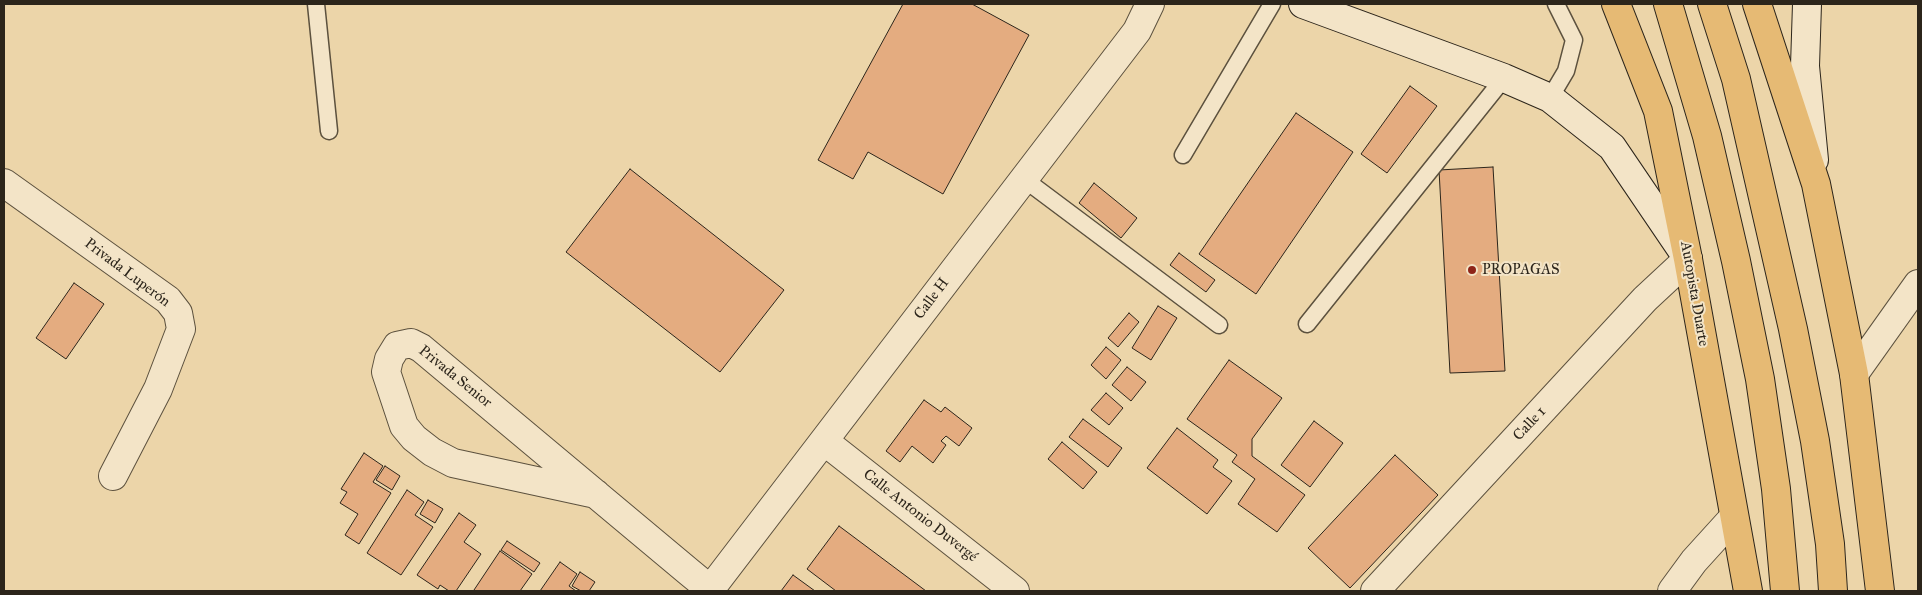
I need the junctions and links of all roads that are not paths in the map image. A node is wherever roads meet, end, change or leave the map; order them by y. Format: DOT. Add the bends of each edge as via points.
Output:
graph roads {
  1 [pos="316,4"];
  2 [pos="1150,4"];
  3 [pos="1272,4"];
  4 [pos="1303,4"];
  5 [pos="1556,4"];
  6 [pos="1616,4"];
  7 [pos="1668,4"];
  8 [pos="1712,4"];
  9 [pos="1757,4"];
  10 [pos="1807,4"];
  11 [pos="1504,78"];
  12 [pos="1550,98"];
  13 [pos="329,131"];
  14 [pos="1183,155"];
  15 [pos="1024,179"];
  16 [pos="4,183"];
  17 [pos="1816,184"];
  18 [pos="1688,259"];
  19 [pos="1918,284"];
  20 [pos="1307,324"];
  21 [pos="1219,325"];
  22 [pos="1854,374"];
  23 [pos="824,442"];
  24 [pos="113,476"];
  25 [pos="596,494"];
  26 [pos="1733,518"];
  27 [pos="710,590"];
  28 [pos="1015,591"];
  29 [pos="1375,591"];
  30 [pos="1672,591"];
  31 [pos="1748,591"];
  32 [pos="1785,591"];
  33 [pos="1833,591"];
  34 [pos="1880,591"];
  1 -- 13 [label="lane"];
  2 -- 15 [label="street, Calle H" via="1137,31"];
  3 -- 14 [label="lane"];
  4 -- 11 [label="street"];
  5 -- 12 [label="lane" via="1574,40 1566,71"];
  6 -- 18 [label="main road, Autopista Duarte" via="1658,111"];
  7 -- 32 [label="main road" via="1707,136 1760,379 1776,489"];
  8 -- 33 [label="main road" via="1736,79 1793,329 1829,535"];
  9 -- 17 [label="main road"];
  10 -- 17 [label="street" via="1805,66"];
  11 -- 12 [label="street"];
  11 -- 20 [label="lane"];
  12 -- 18 [label="street" via="1612,147"];
  15 -- 21 [label="lane"];
  15 -- 23 [label="street, Calle H"];
  16 -- 24 [label="street, Privada Luperón" via="168,300 178,313 181,329 158,389"];
  17 -- 22 [label="main road"];
  18 -- 26 [label="main road, Autopista Duarte"];
  18 -- 29 [label="street, Calle 1" via="1645,300"];
  19 -- 22 [label="street"];
  22 -- 34 [label="main road"];
  23 -- 27 [label="street, Calle H"];
  23 -- 28 [label="street, Calle Antonio Duvergé"];
  25 -- 25 [label="street, Privada Senior" via="453,463 432,452 404,426 386,372 397,346 411,343 421,348"];
  25 -- 27 [label="street, Privada Senior"];
  26 -- 30 [label="street"];
  26 -- 31 [label="main road, Autopista Duarte"];
}
